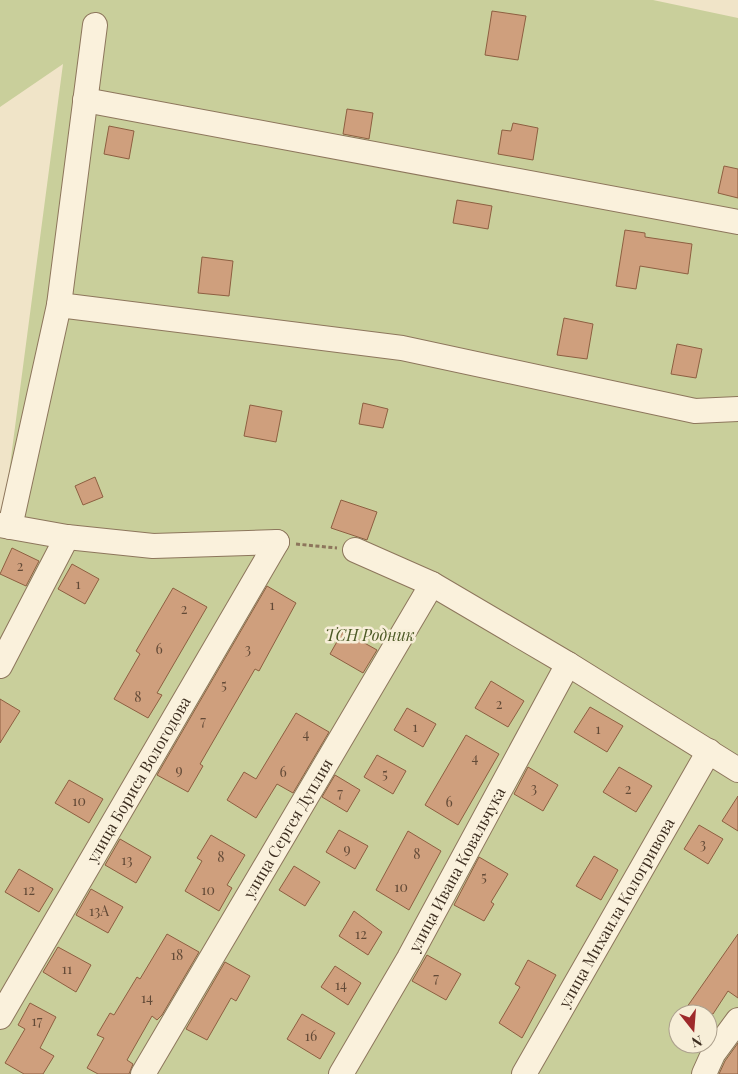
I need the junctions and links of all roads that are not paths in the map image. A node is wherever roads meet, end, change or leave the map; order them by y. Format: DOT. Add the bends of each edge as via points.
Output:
graph roads {
  1 [pos="95,26"];
  2 [pos="85,100"];
  3 [pos="738,222"];
  4 [pos="59,305"];
  5 [pos="738,410"];
  6 [pos="5,526"];
  7 [pos="67,537"];
  8 [pos="355,550"];
  9 [pos="432,584"];
  10 [pos="568,664"];
  11 [pos="0,666"];
  12 [pos="709,750"];
  13 [pos="738,770"];
  14 [pos="0,1017"];
  15 [pos="738,1020"];
  16 [pos="143,1074"];
  17 [pos="341,1074"];
  18 [pos="524,1074"];
  19 [pos="704,1074"];
  1 -- 2 [label="street"];
  2 -- 3 [label="street"];
  2 -- 4 [label="street"];
  4 -- 5 [label="street" via="402,348 696,411"];
  4 -- 6 [label="street"];
  6 -- 7 [label="street"];
  7 -- 11 [label="street"];
  7 -- 14 [label="street, улица Бориса Вологодова" via="153,546 277,542"];
  8 -- 9 [label="street"];
  9 -- 10 [label="street"];
  9 -- 16 [label="street, улица Сергея Дуплия"];
  10 -- 12 [label="street"];
  10 -- 17 [label="street, улица Ивана Ковальчука" via="409,958"];
  12 -- 13 [label="street"];
  12 -- 18 [label="street, улица Михаила Кологривова"];
  15 -- 19 [label="street" via="713,1054"];
}
